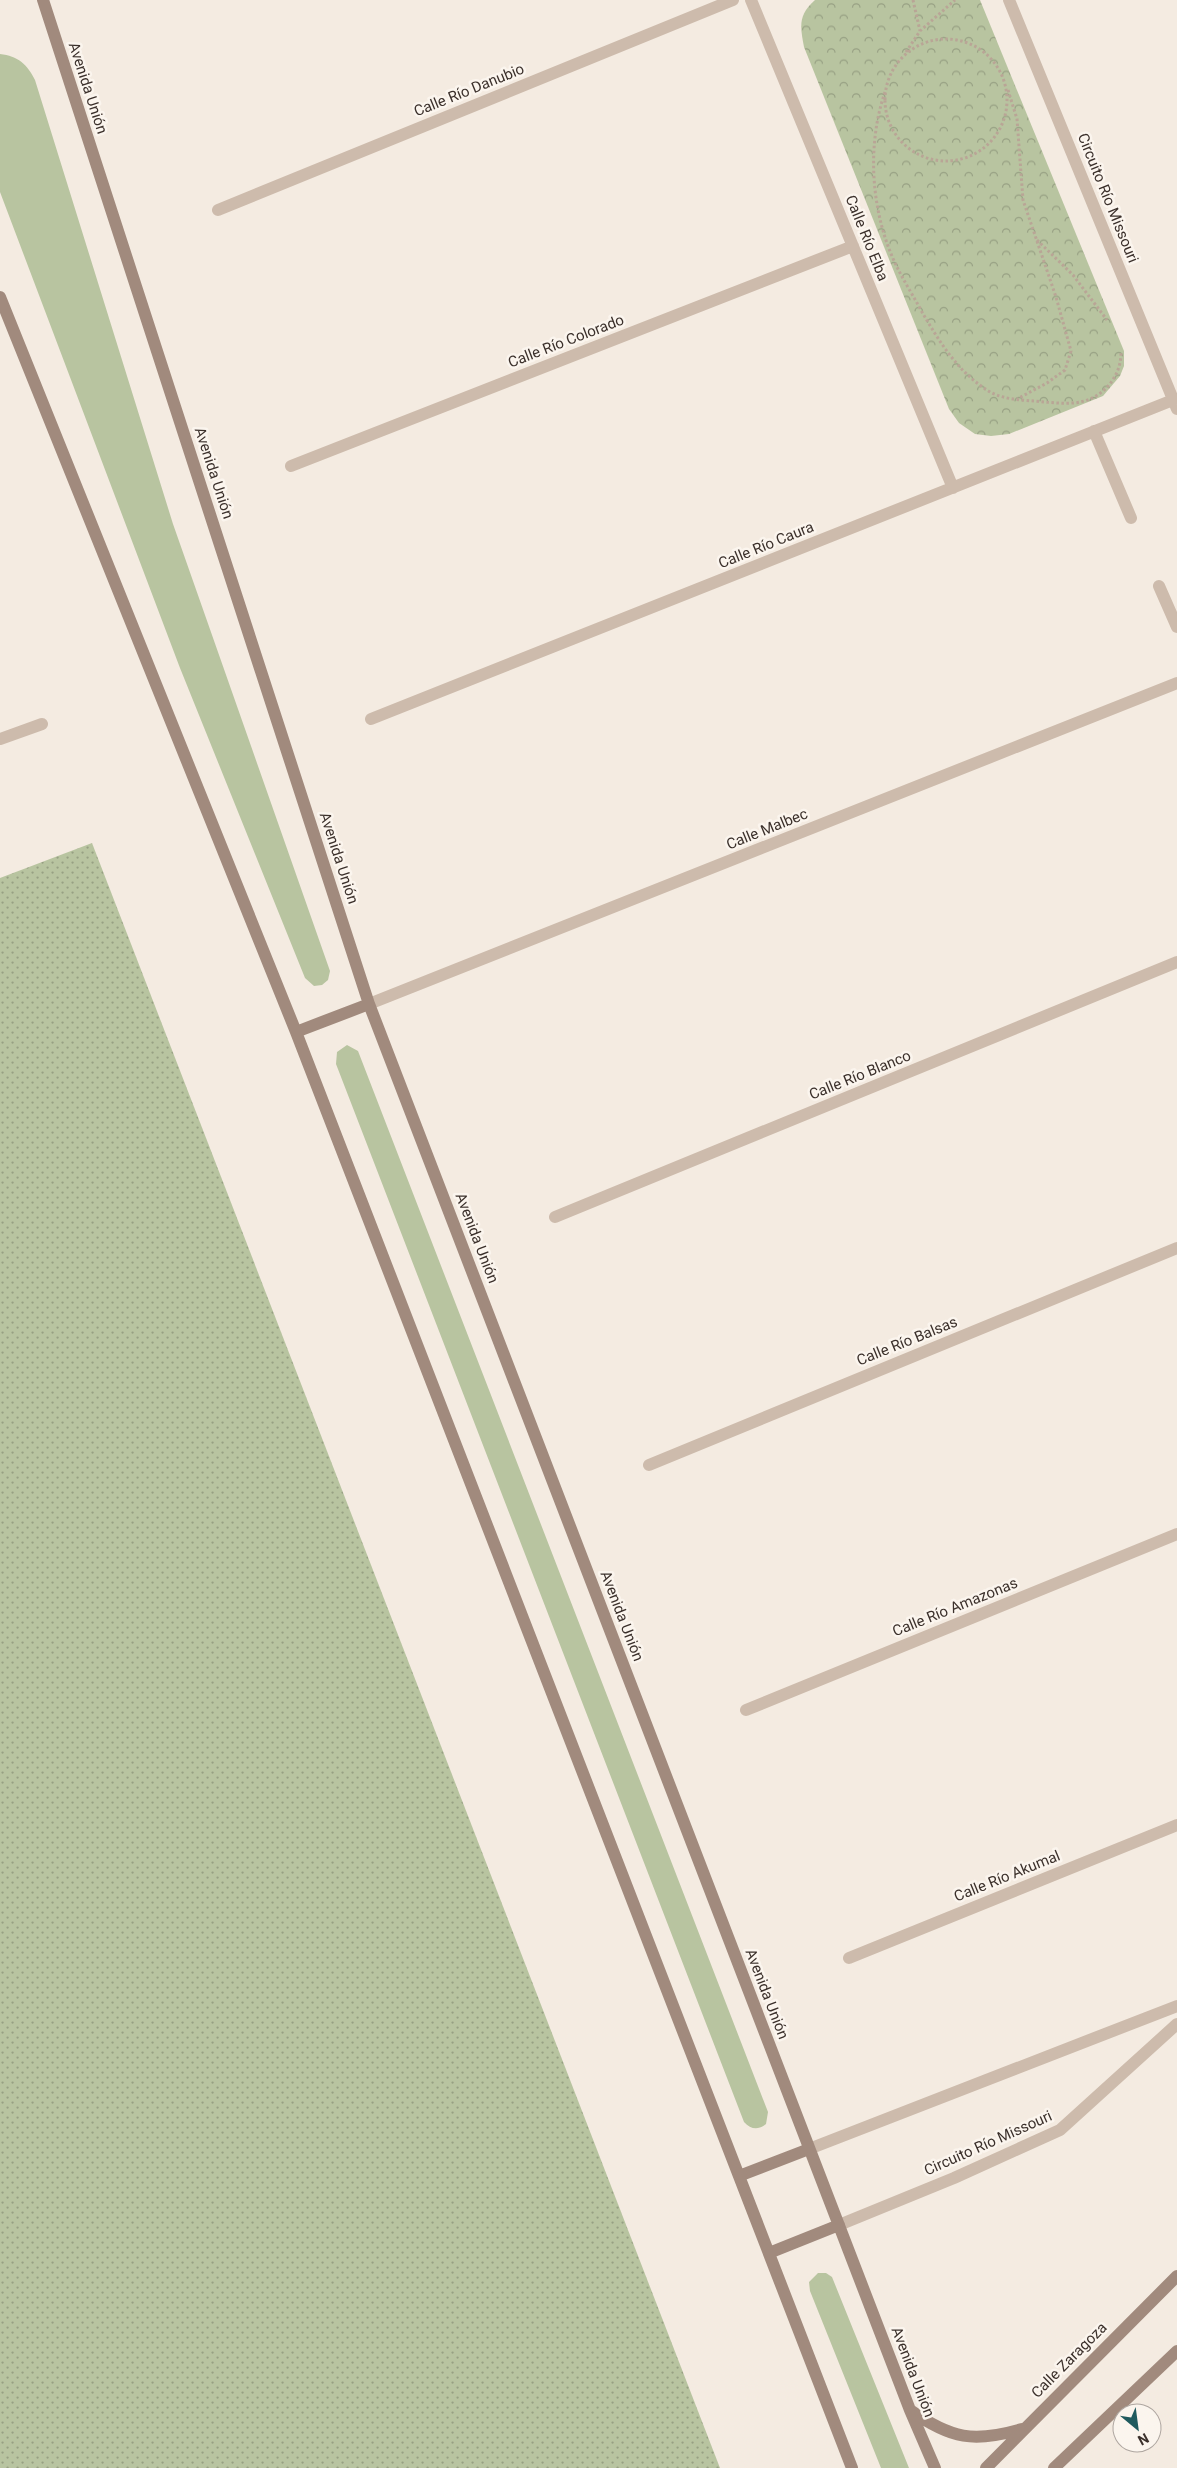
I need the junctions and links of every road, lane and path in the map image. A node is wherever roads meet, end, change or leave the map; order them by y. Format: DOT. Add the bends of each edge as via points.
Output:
graph roads {
  1 [pos="43,0"];
  2 [pos="733,0"];
  3 [pos="752,0"];
  4 [pos="913,0"];
  5 [pos="955,0"];
  6 [pos="1009,0"];
  7 [pos="920,31"];
  8 [pos="905,54"];
  9 [pos="1007,85"];
  10 [pos="885,92"];
  11 [pos="218,210"];
  12 [pos="1037,240"];
  13 [pos="853,246"];
  14 [pos="0,297"];
  15 [pos="1110,325"];
  16 [pos="1119,343"];
  17 [pos="1016,399"];
  18 [pos="1175,405"];
  19 [pos="1094,431"];
  20 [pos="291,466"];
  21 [pos="953,488"];
  22 [pos="1131,518"];
  23 [pos="1159,586"];
  24 [pos="1177,627"];
  25 [pos="1177,683"];
  26 [pos="371,719"];
  27 [pos="42,724"];
  28 [pos="0,739"];
  29 [pos="1177,962"];
  30 [pos="369,1004"];
  31 [pos="296,1032"];
  32 [pos="555,1217"];
  33 [pos="1177,1248"];
  34 [pos="649,1465"];
  35 [pos="1177,1534"];
  36 [pos="746,1710"];
  37 [pos="1177,1825"];
  38 [pos="849,1958"];
  39 [pos="1177,2006"];
  40 [pos="1177,2024"];
  41 [pos="809,2149"];
  42 [pos="739,2176"];
  43 [pos="839,2225"];
  44 [pos="769,2253"];
  45 [pos="1177,2276"];
  46 [pos="1177,2351"];
  47 [pos="910,2410"];
  48 [pos="1022,2429"];
  49 [pos="852,2468"];
  50 [pos="935,2468"];
  51 [pos="986,2468"];
  52 [pos="1054,2468"];
  1 -- 30 [label="street, Avenida Unión"];
  2 -- 11 [label="street, Calle Río Danubio"];
  3 -- 13 [label="street, Calle Río Elba"];
  4 -- 7 [label="path"];
  5 -- 7 [label="path"];
  6 -- 18 [label="street, Circuito Río Missouri"];
  7 -- 8 [label="path"];
  8 -- 9 [label="path" via="923,44 943,39 964,41 983,51 998,66"];
  8 -- 10 [label="path" via="892,71"];
  9 -- 10 [label="path" via="1008,105 1003,124 993,140 978,153 960,160 940,162 905,146 893,131 886,112"];
  9 -- 12 [label="path" via="1017,119 1023,200"];
  10 -- 17 [label="path" via="876,125 874,178 880,217 897,268 945,351 988,391"];
  12 -- 15 [label="path" via="1073,275"];
  12 -- 17 [label="path" via="1071,351 1065,370"];
  13 -- 20 [label="street, Calle Río Colorado"];
  13 -- 21 [label="street, Calle Río Elba"];
  14 -- 31 [label="street"];
  16 -- 17 [label="path" via="1121,364 1117,374 1094,397 1073,404"];
  18 -- 19 [label="street, Calle Río Caura"];
  19 -- 21 [label="street, Calle Río Caura"];
  19 -- 22 [label="street"];
  21 -- 26 [label="street, Calle Río Caura"];
  23 -- 24 [label="street"];
  25 -- 30 [label="street, Calle Malbec"];
  27 -- 28 [label="street"];
  29 -- 32 [label="street, Calle Río Blanco"];
  30 -- 31 [label="street"];
  30 -- 41 [label="street, Avenida Unión"];
  31 -- 42 [label="street"];
  33 -- 34 [label="street, Calle Río Balsas"];
  35 -- 36 [label="street, Calle Río Amazonas"];
  37 -- 38 [label="street, Calle Río Akumal"];
  39 -- 41 [label="street"];
  40 -- 43 [label="street, Circuito Río Missouri" via="1060,2130"];
  41 -- 42 [label="street"];
  41 -- 43 [label="street, Avenida Unión"];
  42 -- 44 [label="street"];
  43 -- 44 [label="street"];
  43 -- 47 [label="street, Avenida Unión"];
  44 -- 49 [label="street"];
  45 -- 48 [label="street, Calle Zaragoza"];
  46 -- 52 [label="street"];
  47 -- 48 [label="street" via="935,2427 963,2436 993,2437"];
  47 -- 50 [label="street, Avenida Unión"];
  48 -- 51 [label="street, Calle Zaragoza"];
}
